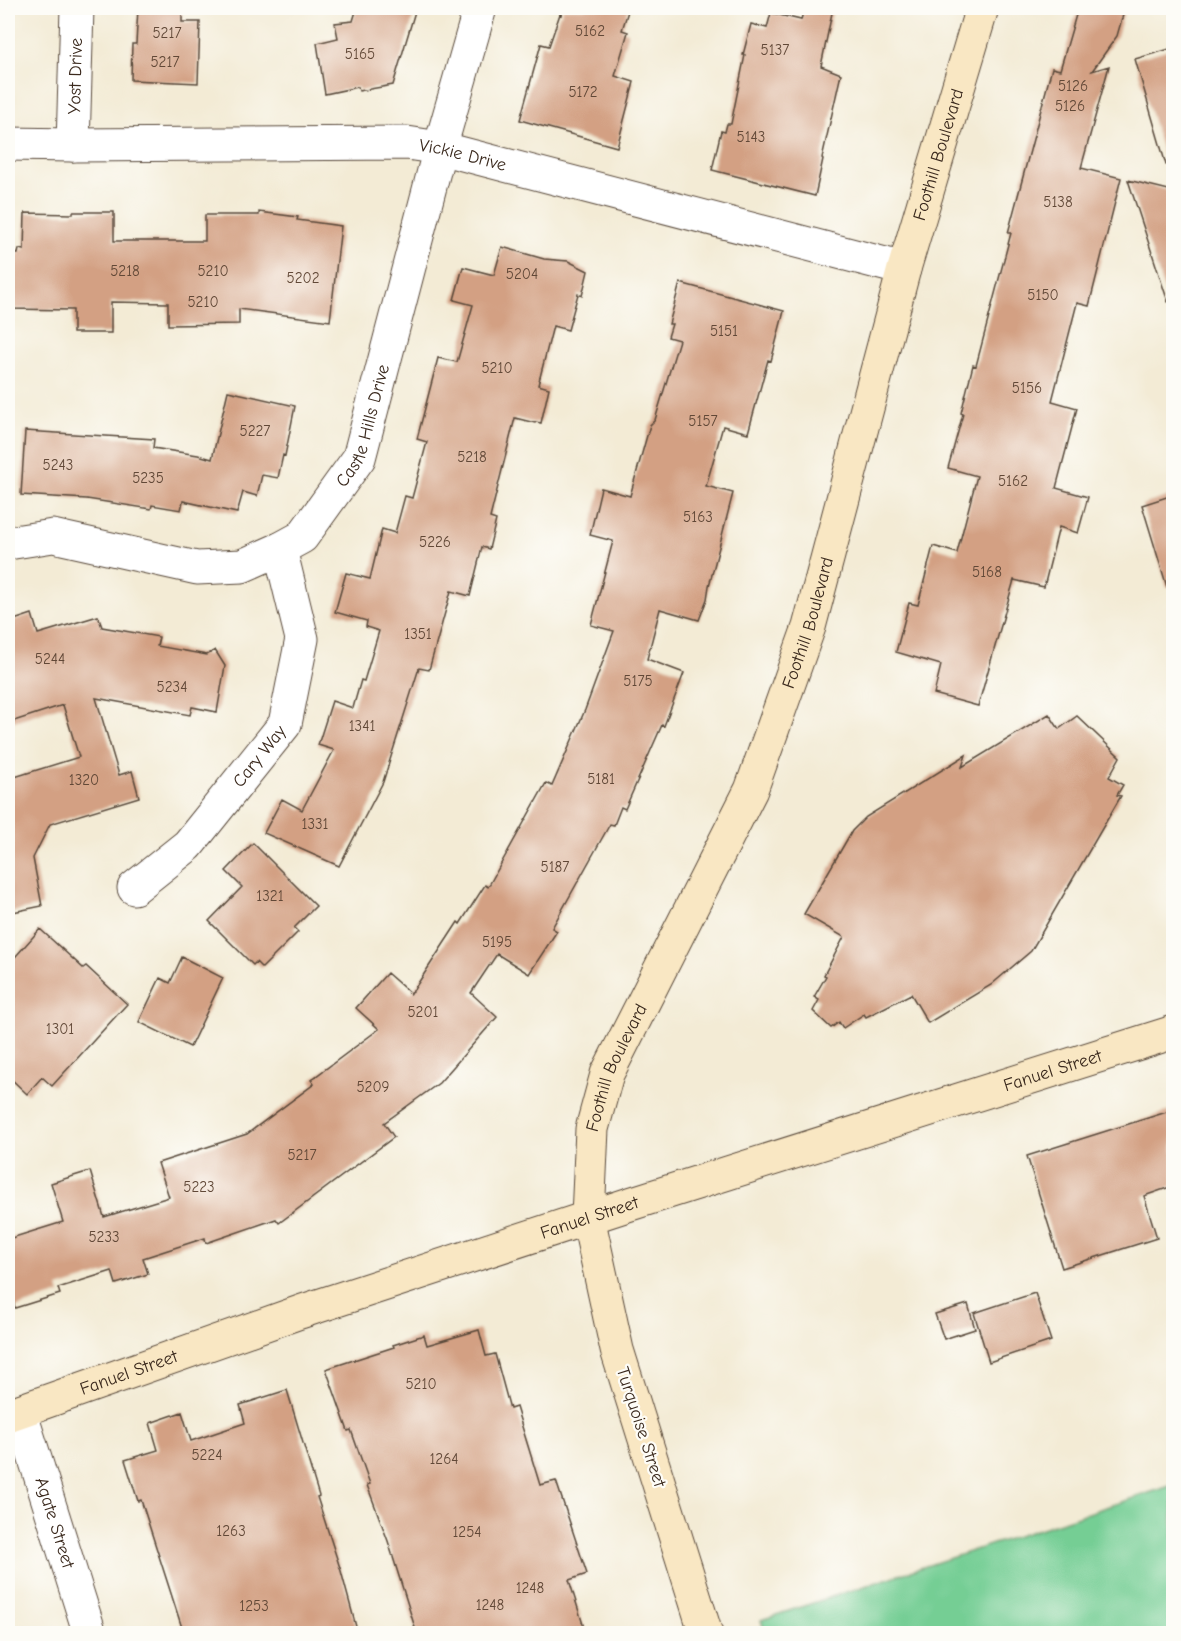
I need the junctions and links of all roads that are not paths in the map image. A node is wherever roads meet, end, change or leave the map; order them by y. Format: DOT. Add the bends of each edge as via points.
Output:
graph roads {
  1 [pos="77,8"];
  2 [pos="480,8"];
  3 [pos="982,8"];
  4 [pos="8,144"];
  5 [pos="73,146"];
  6 [pos="440,148"];
  7 [pos="904,269"];
  8 [pos="8,543"];
  9 [pos="280,549"];
  10 [pos="134,888"];
  11 [pos="1173,1032"];
  12 [pos="588,1217"];
  13 [pos="14,1413"];
  14 [pos="90,1634"];
  15 [pos="706,1634"];
  1 -- 5 [label="street, Yost Drive"];
  2 -- 6 [label="street, Castle Hills Drive"];
  3 -- 7 [label="main road, Foothill Boulevard"];
  4 -- 5 [label="street, Vickie Drive"];
  5 -- 6 [label="street, Vickie Drive" via="407,143"];
  6 -- 7 [label="street, Vickie Drive"];
  6 -- 9 [label="street, Castle Hills Drive" via="359,458 302,537"];
  7 -- 12 [label="main road, Foothill Boulevard" via="809,627 751,790 607,1074 592,1129"];
  8 -- 9 [label="street, Castle Hills Drive" via="53,536 197,568 242,566"];
  9 -- 10 [label="street, Cary Way" via="302,639 285,724 188,845"];
  11 -- 12 [label="main road, Fanuel Street"];
  12 -- 13 [label="main road, Fanuel Street" via="300,1312"];
  12 -- 15 [label="main road, Turquoise Street" via="616,1350"];
  13 -- 14 [label="street, Agate Street"];
}
